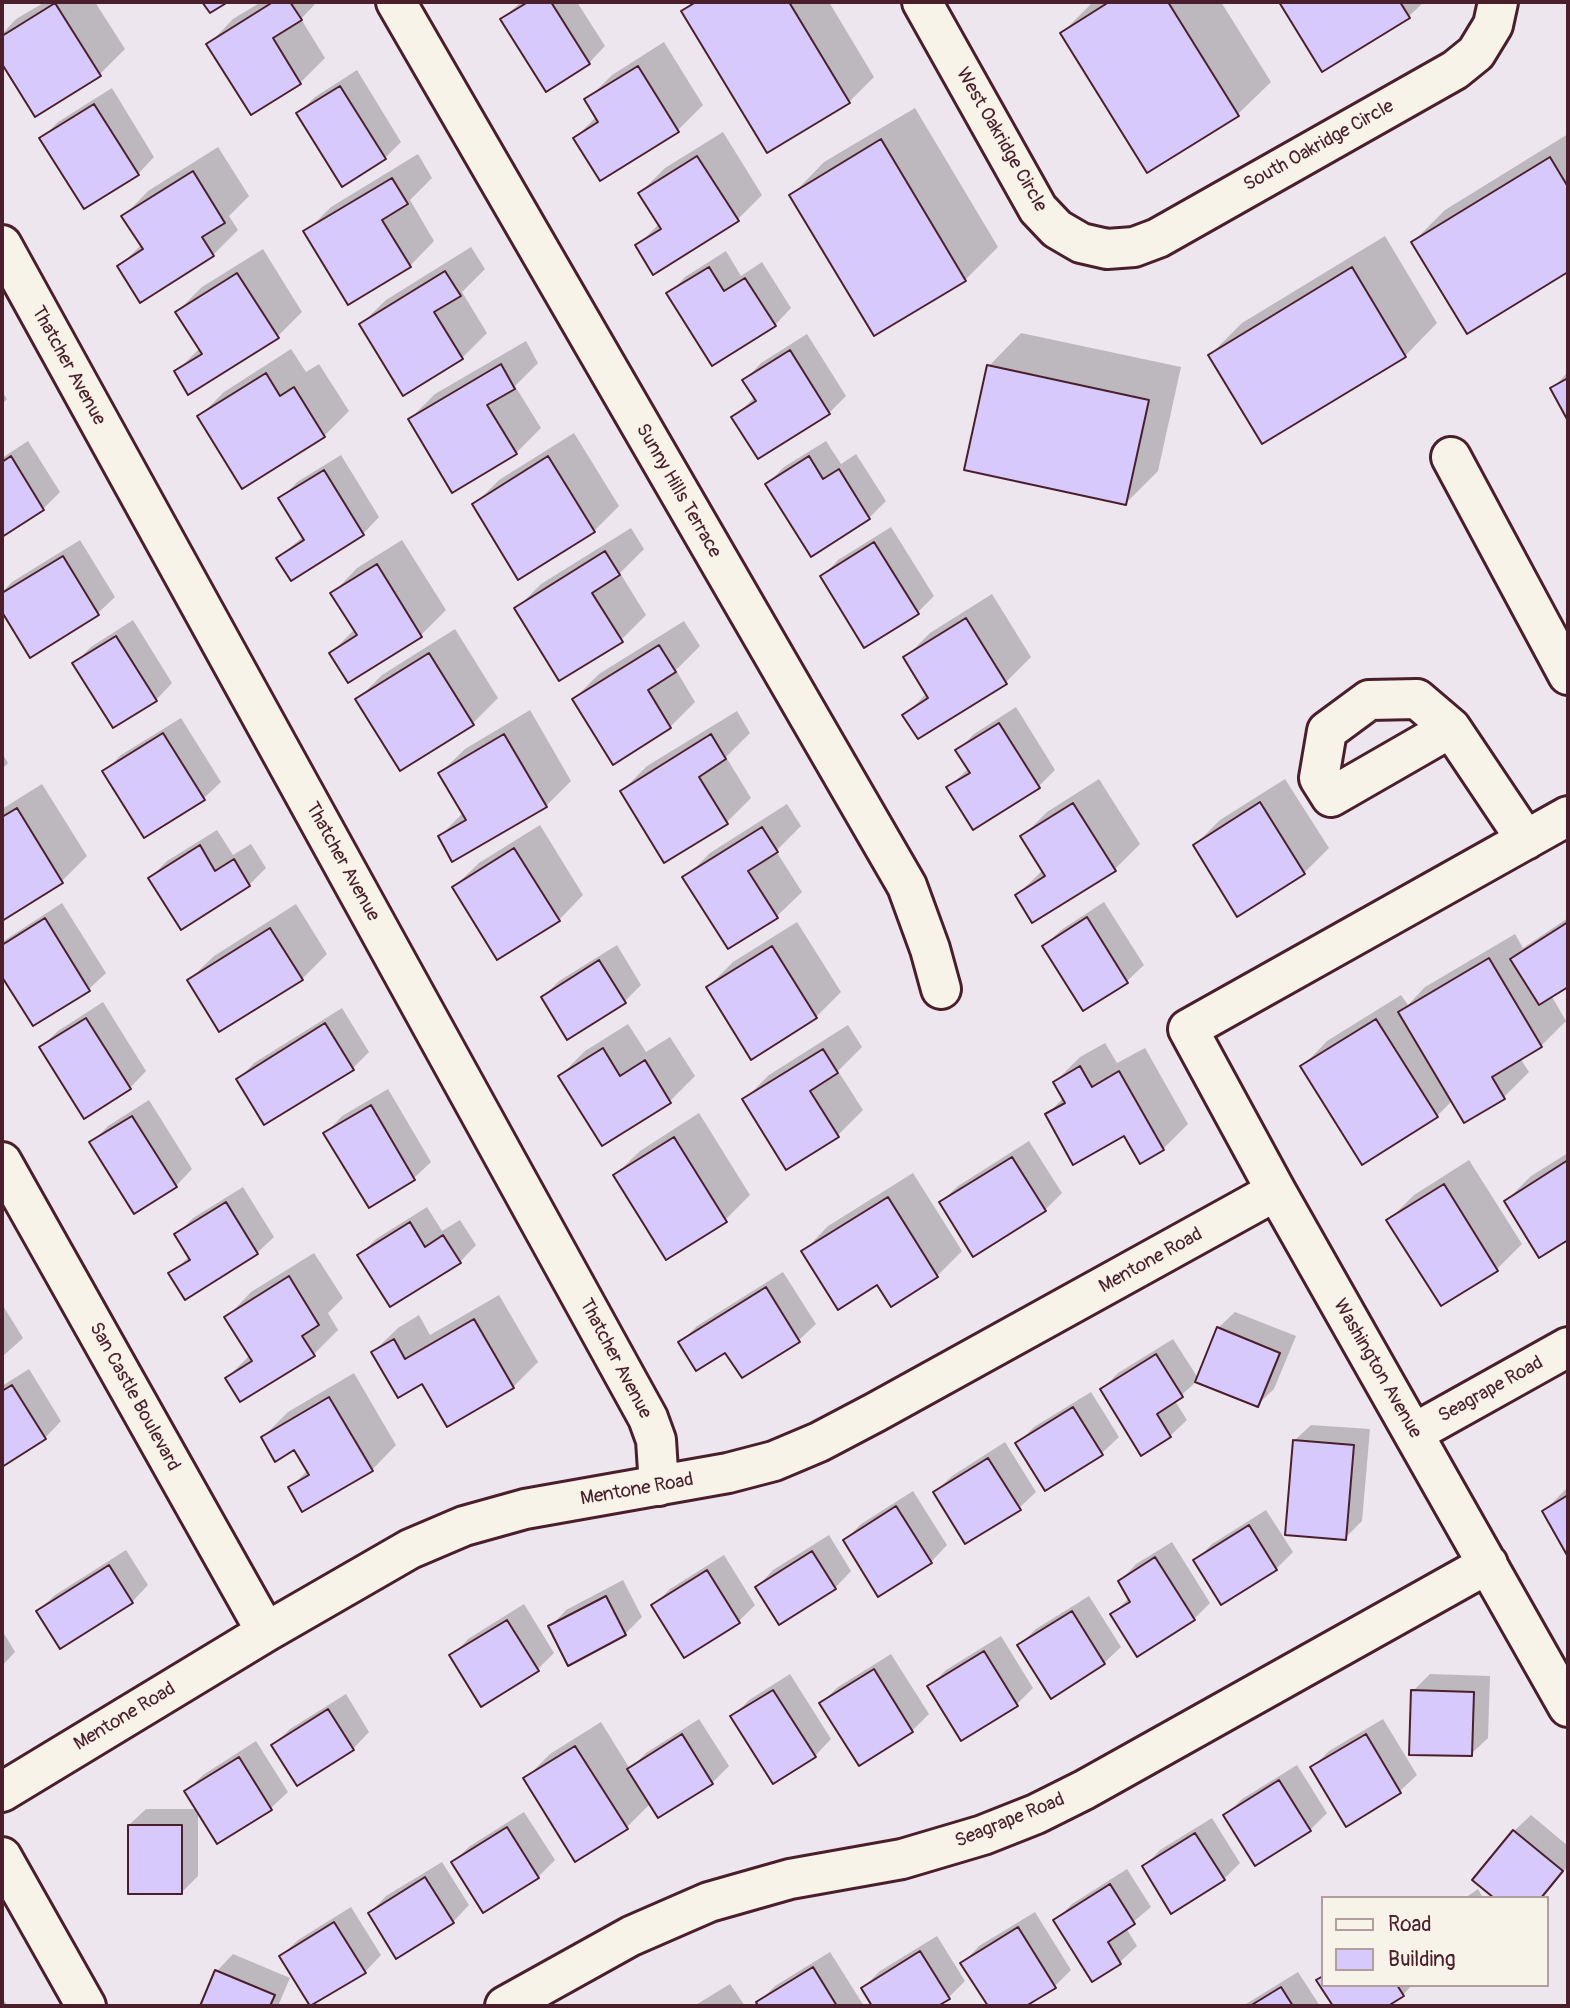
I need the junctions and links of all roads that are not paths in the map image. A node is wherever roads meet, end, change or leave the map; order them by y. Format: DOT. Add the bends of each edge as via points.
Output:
graph roads {
  1 [pos="396,2"];
  2 [pos="922,2"];
  3 [pos="1498,2"];
  4 [pos="2,245"];
  5 [pos="1107,249"];
  6 [pos="1451,457"];
  7 [pos="1568,674"];
  8 [pos="1451,728"];
  9 [pos="1568,816"];
  10 [pos="1526,840"];
  11 [pos="941,989"];
  12 [pos="2,1162"];
  13 [pos="1276,1191"];
  14 [pos="1568,1347"];
  15 [pos="1414,1433"];
  16 [pos="659,1486"];
  17 [pos="1488,1564"];
  18 [pos="266,1632"];
  19 [pos="1568,1707"];
  20 [pos="2,1792"];
  21 [pos="2,1857"];
  22 [pos="86,2006"];
  23 [pos="505,2006"];
  1 -- 11 [label="street, Sunny Hills Terrace" via="907,886"];
  2 -- 5 [label="street, West Oakridge Circle" via="1038,209 1057,229 1080,243"];
  3 -- 5 [label="street, South Oakridge Circle" via="1493,25 1476,52 1455,70 1158,238 1134,247"];
  4 -- 16 [label="street, Thatcher Avenue" via="648,1418 656,1440"];
  6 -- 7 [label="street"];
  8 -- 10 [label="street"];
  9 -- 10 [label="street"];
  10 -- 13 [label="street, Washington Avenue" via="1188,1029"];
  12 -- 18 [label="street, San Castle Boulevard"];
  13 -- 15 [label="street, Washington Avenue"];
  13 -- 16 [label="street, Mentone Road" via="819,1442 774,1461"];
  14 -- 15 [label="street, Seagrape Road"];
  15 -- 17 [label="street, Washington Avenue"];
  16 -- 18 [label="street, Mentone Road" via="525,1509 464,1526 410,1549"];
  17 -- 19 [label="street, Washington Avenue"];
  17 -- 23 [label="street, Seagrape Road" via="1035,1814 902,1859 790,1879 709,1902 631,1936"];
  18 -- 20 [label="street, Mentone Road"];
  21 -- 22 [label="street"];
}
